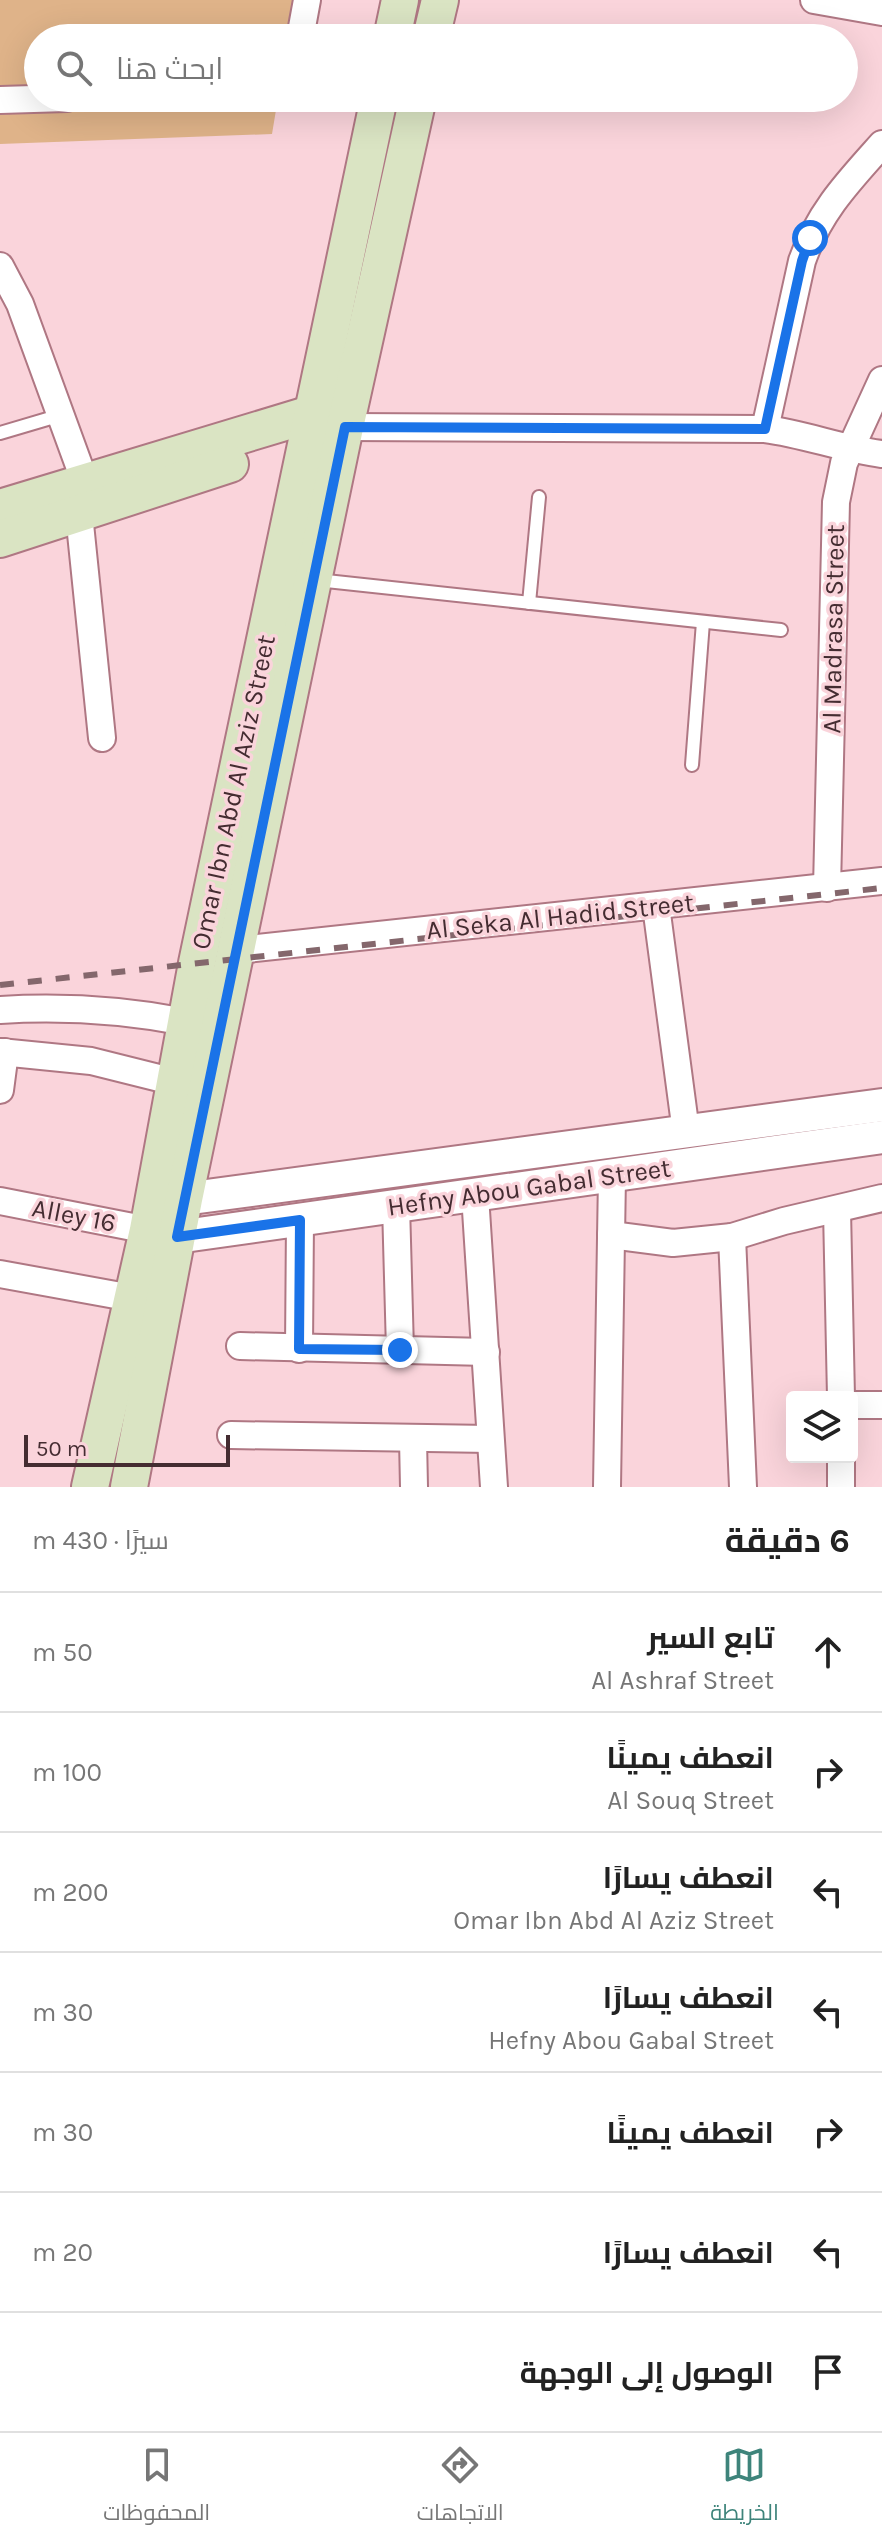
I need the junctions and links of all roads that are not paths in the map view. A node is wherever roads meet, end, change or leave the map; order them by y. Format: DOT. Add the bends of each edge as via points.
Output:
graph roads {
  1 [pos="307,0"];
  2 [pos="400,0"];
  3 [pos="440,0"];
  4 [pos="814,0"];
  5 [pos="882,12"];
  6 [pos="303,24"];
  7 [pos="395,24"];
  8 [pos="434,24"];
  9 [pos="24,99"];
  10 [pos="0,100"];
  11 [pos="376,112"];
  12 [pos="415,112"];
  13 [pos="882,144"];
  14 [pos="0,266"];
  15 [pos="882,380"];
  16 [pos="61,415"];
  17 [pos="309,426"];
  18 [pos="345,427"];
  19 [pos="765,429"];
  20 [pos="0,433"];
  21 [pos="851,448"];
  22 [pos="882,454"];
  23 [pos="539,497"];
  24 [pos="81,499"];
  25 [pos="0,508"];
  26 [pos="0,539"];
  27 [pos="314,580"];
  28 [pos="529,603"];
  29 [pos="703,622"];
  30 [pos="781,630"];
  31 [pos="102,738"];
  32 [pos="692,765"];
  33 [pos="882,881"];
  34 [pos="827,888"];
  35 [pos="211,897"];
  36 [pos="247,904"];
  37 [pos="656,906"];
  38 [pos="238,950"];
  39 [pos="0,1010"];
  40 [pos="186,1022"];
  41 [pos="2,1052"];
  42 [pos="175,1082"];
  43 [pos="0,1090"];
  44 [pos="882,1105"];
  45 [pos="686,1132"];
  46 [pos="882,1137"];
  47 [pos="612,1176"];
  48 [pos="475,1195"];
  49 [pos="882,1198"];
  50 [pos="184,1199"];
  51 [pos="0,1201"];
  52 [pos="396,1205"];
  53 [pos="837,1210"];
  54 [pos="300,1220"];
  55 [pos="162,1234"];
  56 [pos="611,1235"];
  57 [pos="732,1237"];
  58 [pos="0,1274"];
  59 [pos="132,1298"];
  60 [pos="240,1346"];
  61 [pos="299,1349"];
  62 [pos="400,1350"];
  63 [pos="486,1352"];
  64 [pos="841,1391"];
  65 [pos="858,1405"];
  66 [pos="882,1405"];
  67 [pos="231,1435"];
  68 [pos="413,1439"];
  69 [pos="490,1439"];
  70 [pos="841,1463"];
  71 [pos="90,1487"];
  72 [pos="129,1487"];
  73 [pos="414,1487"];
  74 [pos="494,1487"];
  75 [pos="607,1487"];
  76 [pos="743,1487"];
  77 [pos="841,1487"];
  1 -- 6 [label="street"];
  2 -- 7 [label="main road"];
  3 -- 8 [label="main road"];
  4 -- 5 [label="street"];
  9 -- 10 [label="street"];
  11 -- 17 [label="main road, Omar Ibn Abd Al Aziz Street"];
  12 -- 18 [label="main road, Omar Ibn Abd Al Aziz Street"];
  13 -- 19 [label="street" via="837,194 810,238"];
  14 -- 16 [label="street" via="20,304"];
  15 -- 21 [label="street, Al Madrasa Street"];
  16 -- 20 [label="lane"];
  16 -- 24 [label="street" via="78,459"];
  17 -- 24 [label="main road"];
  17 -- 35 [label="main road, Omar Ibn Abd Al Aziz Street"];
  18 -- 19 [label="street"];
  18 -- 27 [label="main road, Omar Ibn Abd Al Aziz Street"];
  19 -- 21 [label="street"];
  21 -- 22 [label="street"];
  21 -- 34 [label="street, Al Madrasa Street" via="836,502"];
  23 -- 28 [label="lane"];
  24 -- 25 [label="main road"];
  24 -- 26 [label="main road"];
  24 -- 31 [label="street"];
  27 -- 28 [label="lane"];
  27 -- 36 [label="main road, Omar Ibn Abd Al Aziz Street"];
  28 -- 29 [label="lane"];
  29 -- 30 [label="lane"];
  29 -- 32 [label="lane"];
  33 -- 34 [label="street, Al Seka Al Hadid Street"];
  34 -- 37 [label="street, Al Seka Al Hadid Street"];
  35 -- 36 [label="main road"];
  35 -- 40 [label="main road, Omar Ibn Abd Al Aziz Street"];
  36 -- 38 [label="main road, Omar Ibn Abd Al Aziz Street"];
  37 -- 38 [label="street, Al Seka Al Hadid Street"];
  37 -- 45 [label="street"];
  38 -- 50 [label="main road, Omar Ibn Abd Al Aziz Street"];
  39 -- 40 [label="street" via="88,1008"];
  40 -- 42 [label="main road, Omar Ibn Abd Al Aziz Street"];
  41 -- 42 [label="street" via="91,1061"];
  41 -- 43 [label="street"];
  42 -- 55 [label="main road, Omar Ibn Abd Al Aziz Street"];
  44 -- 45 [label="street, Hefny Abou Gabal Street"];
  45 -- 50 [label="street, Hefny Abou Gabal Street"];
  46 -- 47 [label="street, Hefny Abou Gabal Street"];
  47 -- 48 [label="street, Hefny Abou Gabal Street"];
  47 -- 56 [label="street"];
  48 -- 52 [label="street, Hefny Abou Gabal Street"];
  48 -- 63 [label="street"];
  49 -- 53 [label="street"];
  50 -- 55 [label="main road, Omar Ibn Abd Al Aziz Street"];
  51 -- 55 [label="street, Alley 16"];
  52 -- 54 [label="street, Hefny Abou Gabal Street"];
  52 -- 62 [label="street"];
  53 -- 57 [label="street"];
  53 -- 64 [label="street"];
  54 -- 55 [label="street, Hefny Abou Gabal Street"];
  54 -- 61 [label="street"];
  55 -- 59 [label="main road, Omar Ibn Abd Al Aziz Street"];
  55 -- 72 [label="main road, Omar Ibn Abd Al Aziz Street"];
  56 -- 57 [label="street" via="673,1243"];
  56 -- 75 [label="street"];
  57 -- 76 [label="street"];
  58 -- 59 [label="street"];
  59 -- 71 [label="main road, Omar Ibn Abd Al Aziz Street"];
  60 -- 61 [label="street"];
  61 -- 62 [label="street"];
  62 -- 63 [label="street"];
  63 -- 69 [label="street"];
  65 -- 66 [label="street"];
  67 -- 68 [label="street"];
  68 -- 69 [label="street"];
  68 -- 73 [label="street"];
  69 -- 74 [label="street"];
  70 -- 77 [label="street"];
}
